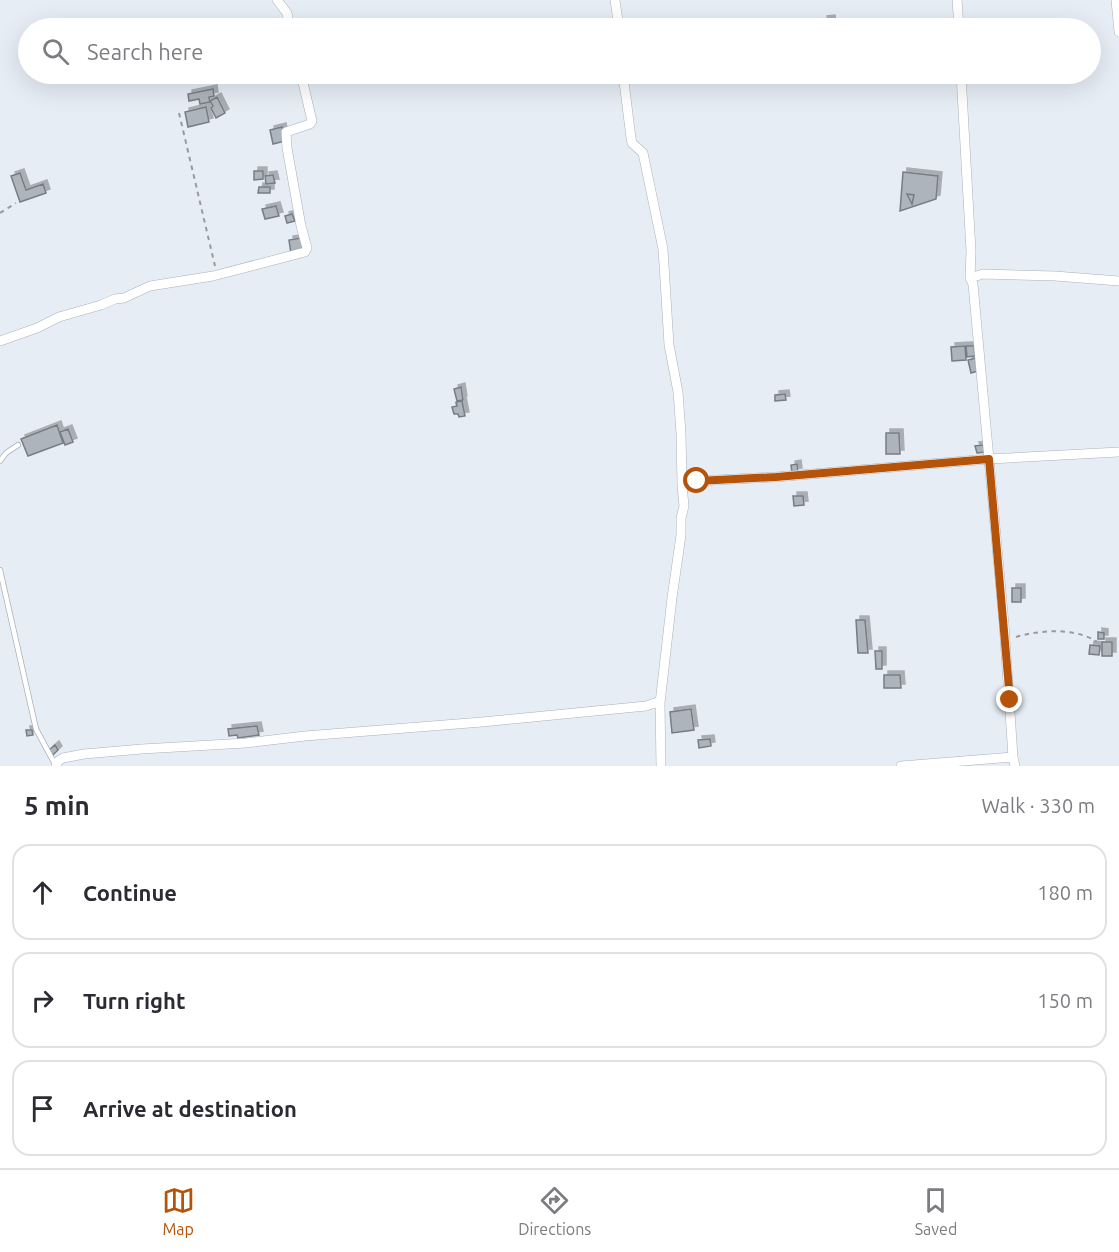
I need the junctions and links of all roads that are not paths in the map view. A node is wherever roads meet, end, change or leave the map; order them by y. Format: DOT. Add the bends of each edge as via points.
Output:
graph roads {
  1 [pos="277,0"];
  2 [pos="615,0"];
  3 [pos="957,0"];
  4 [pos="1116,0"];
  5 [pos="288,18"];
  6 [pos="618,18"];
  7 [pos="958,18"];
  8 [pos="1119,32"];
  9 [pos="303,84"];
  10 [pos="623,84"];
  11 [pos="962,84"];
  12 [pos="970,278"];
  13 [pos="1119,280"];
  14 [pos="0,341"];
  15 [pos="18,445"];
  16 [pos="1119,452"];
  17 [pos="989,459"];
  18 [pos="0,461"];
  19 [pos="682,485"];
  20 [pos="0,570"];
  21 [pos="660,703"];
  22 [pos="1014,762"];
  23 [pos="56,766"];
  24 [pos="661,766"];
  25 [pos="901,766"];
  1 -- 5 [label="street"];
  2 -- 6 [label="street"];
  3 -- 7 [label="street"];
  4 -- 8 [label="street"];
  9 -- 14 [label="street" via="312,121 286,132 305,252 217,275 150,286"];
  10 -- 19 [label="street" via="632,143 643,153 663,249 669,345 678,392"];
  11 -- 12 [label="street"];
  12 -- 13 [label="street" via="983,274"];
  12 -- 17 [label="street"];
  15 -- 18 [label="lane"];
  16 -- 17 [label="street"];
  17 -- 19 [label="street"];
  17 -- 22 [label="street"];
  19 -- 21 [label="street" via="684,506"];
  20 -- 23 [label="lane" via="36,729"];
  21 -- 23 [label="street" via="246,743 84,754 63,758"];
  21 -- 24 [label="street"];
  22 -- 25 [label="street"];
}
